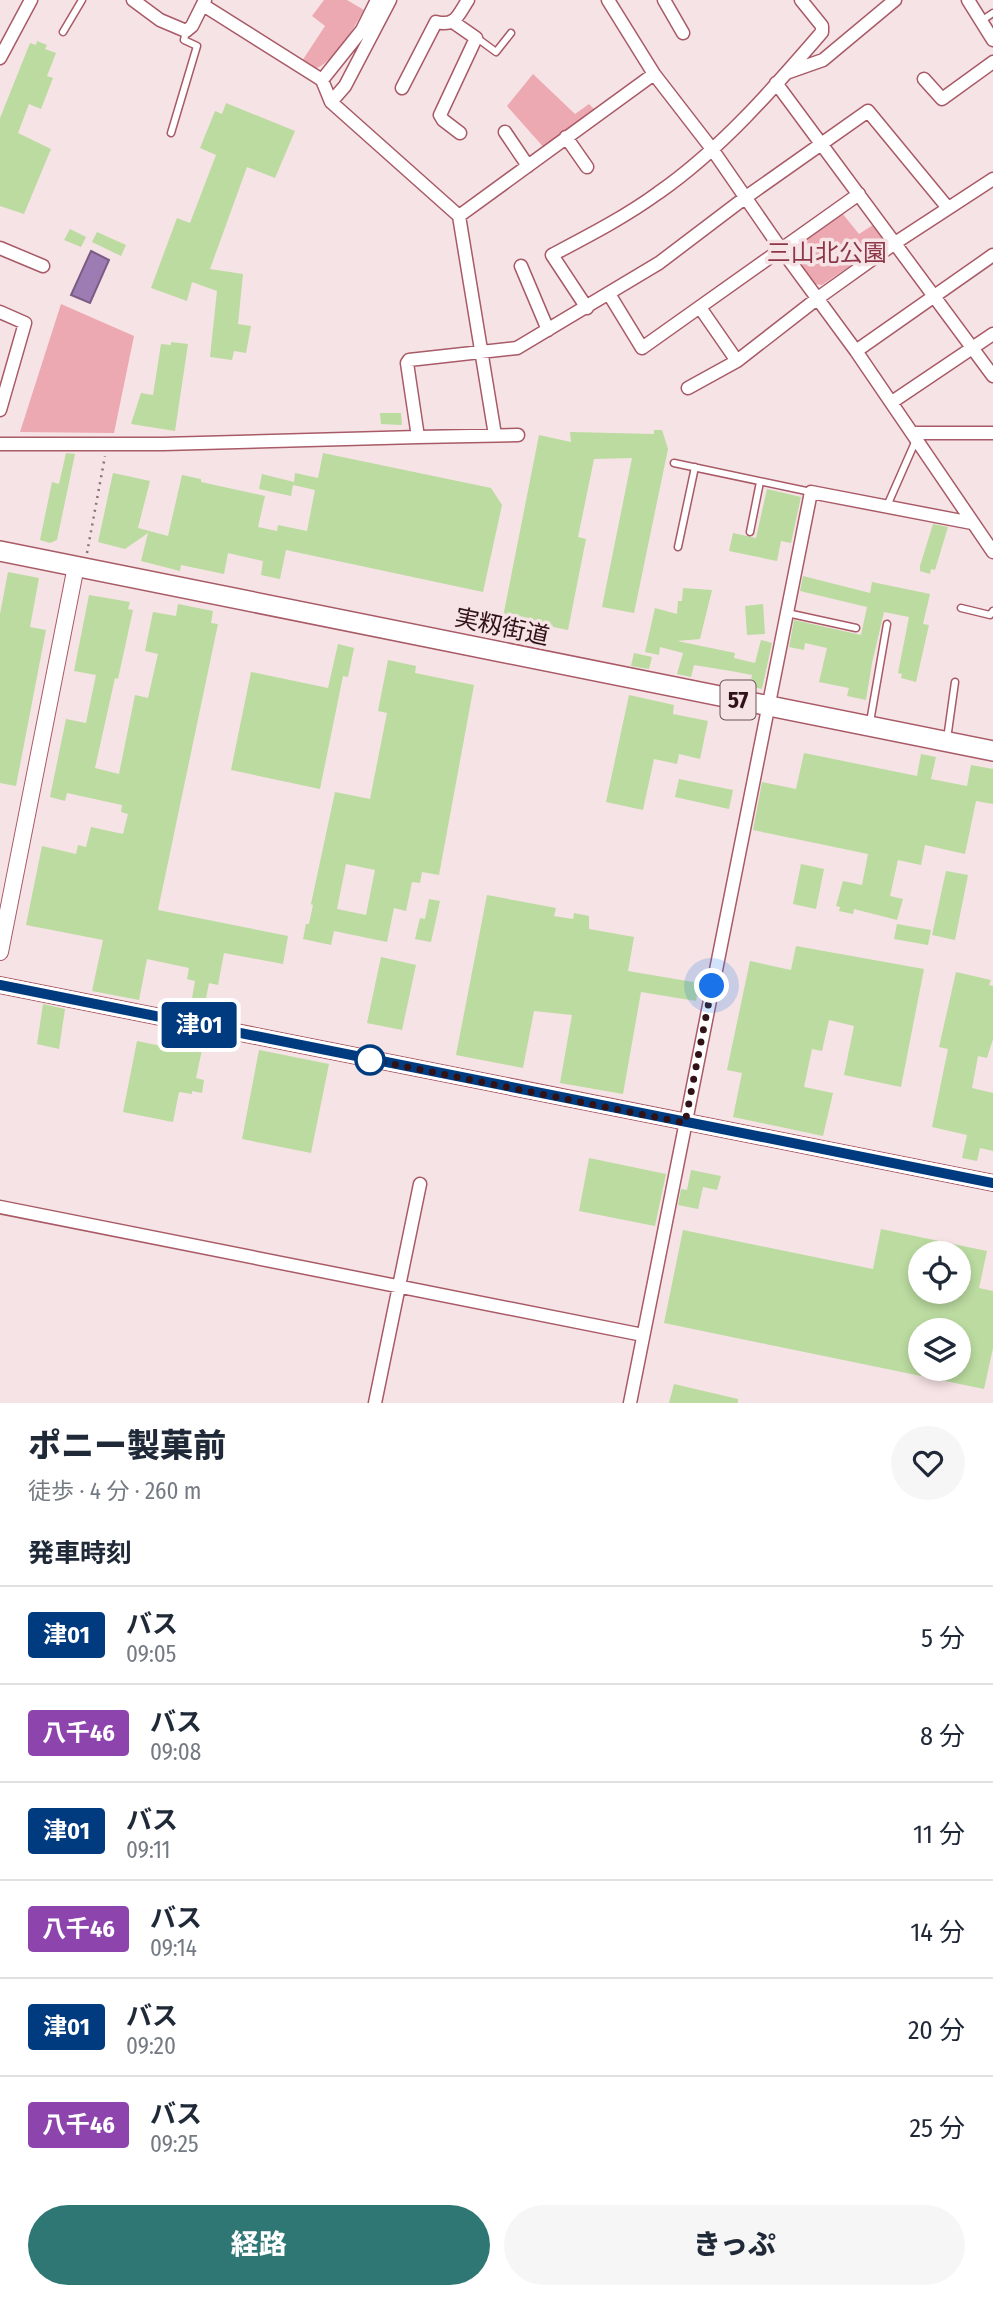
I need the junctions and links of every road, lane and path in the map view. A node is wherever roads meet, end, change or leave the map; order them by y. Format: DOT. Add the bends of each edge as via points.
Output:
graph roads {
  1 [pos="31,0"];
  2 [pos="82,0"];
  3 [pos="132,0"];
  4 [pos="377,0"];
  5 [pos="390,0"];
  6 [pos="468,0"];
  7 [pos="608,0"];
  8 [pos="664,0"];
  9 [pos="801,0"];
  10 [pos="895,0"];
  11 [pos="968,0"];
  12 [pos="204,2"];
  13 [pos="993,13"];
  14 [pos="981,20"];
  15 [pos="453,22"];
  16 [pos="186,31"];
  17 [pos="64,32"];
  18 [pos="511,33"];
  19 [pos="683,33"];
  20 [pos="476,38"];
  21 [pos="993,40"];
  22 [pos="0,58"];
  23 [pos="993,62"];
  24 [pos="786,73"];
  25 [pos="654,74"];
  26 [pos="925,79"];
  27 [pos="322,80"];
  28 [pos="776,83"];
  29 [pos="402,88"];
  30 [pos="331,102"];
  31 [pos="505,132"];
  32 [pos="171,133"];
  33 [pos="460,133"];
  34 [pos="566,137"];
  35 [pos="821,143"];
  36 [pos="712,149"];
  37 [pos="528,166"];
  38 [pos="587,167"];
  39 [pos="993,179"];
  40 [pos="859,194"];
  41 [pos="746,197"];
  42 [pos="948,208"];
  43 [pos="459,216"];
  44 [pos="895,243"];
  45 [pos="0,248"];
  46 [pos="781,249"];
  47 [pos="993,255"];
  48 [pos="43,266"];
  49 [pos="520,266"];
  50 [pos="609,294"];
  51 [pos="934,297"];
  52 [pos="818,298"];
  53 [pos="587,308"];
  54 [pos="701,309"];
  55 [pos="0,312"];
  56 [pos="548,330"];
  57 [pos="993,334"];
  58 [pos="972,348"];
  59 [pos="856,351"];
  60 [pos="483,353"];
  61 [pos="737,361"];
  62 [pos="993,376"];
  63 [pos="688,388"];
  64 [pos="892,402"];
  65 [pos="0,410"];
  66 [pos="993,433"];
  67 [pos="518,435"];
  68 [pos="495,436"];
  69 [pos="914,436"];
  70 [pos="418,437"];
  71 [pos="0,444"];
  72 [pos="107,450"];
  73 [pos="674,463"];
  74 [pos="695,467"];
  75 [pos="760,482"];
  76 [pos="811,492"];
  77 [pos="887,506"];
  78 [pos="972,523"];
  79 [pos="750,532"];
  80 [pos="678,547"];
  81 [pos="0,551"];
  82 [pos="993,552"];
  83 [pos="81,560"];
  84 [pos="961,608"];
  85 [pos="993,611"];
  86 [pos="787,613"];
  87 [pos="887,624"];
  88 [pos="856,628"];
  89 [pos="955,682"];
  90 [pos="768,706"];
  91 [pos="869,726"];
  92 [pos="947,742"];
  93 [pos="993,751"];
  94 [pos="0,952"];
  95 [pos="0,985"];
  96 [pos="685,1123"];
  97 [pos="993,1183"];
  98 [pos="420,1184"];
  99 [pos="0,1207"];
  100 [pos="399,1285"];
  101 [pos="643,1335"];
  102 [pos="375,1403"];
  103 [pos="630,1403"];
  1 -- 22 [label="street"];
  2 -- 17 [label="lane"];
  3 -- 16 [label="street"];
  4 -- 27 [label="street" via="362,30"];
  5 -- 30 [label="street" via="345,86"];
  6 -- 15 [label="street"];
  7 -- 25 [label="street"];
  8 -- 19 [label="street"];
  9 -- 24 [label="street" via="822,32"];
  10 -- 24 [label="street" via="823,60"];
  11 -- 14 [label="street"];
  12 -- 16 [label="street"];
  12 -- 27 [label="street"];
  13 -- 14 [label="lane"];
  14 -- 21 [label="street"];
  15 -- 20 [label="street"];
  15 -- 29 [label="street" via="436,22"];
  16 -- 32 [label="lane" via="184,40 197,46"];
  18 -- 20 [label="lane" via="496,52"];
  20 -- 33 [label="street" via="440,115"];
  23 -- 26 [label="street" via="942,99"];
  24 -- 28 [label="street"];
  25 -- 34 [label="street"];
  25 -- 36 [label="street"];
  27 -- 30 [label="street"];
  28 -- 35 [label="street"];
  28 -- 36 [label="street"];
  30 -- 43 [label="street"];
  31 -- 37 [label="street"];
  34 -- 37 [label="street"];
  34 -- 38 [label="street"];
  35 -- 40 [label="street"];
  35 -- 41 [label="street"];
  35 -- 42 [label="street" via="868,111"];
  36 -- 41 [label="street"];
  36 -- 53 [label="street" via="659,192 552,255"];
  37 -- 43 [label="street"];
  39 -- 42 [label="street"];
  40 -- 44 [label="street"];
  40 -- 46 [label="street"];
  41 -- 46 [label="street"];
  41 -- 50 [label="street" via="659,263"];
  42 -- 44 [label="street"];
  43 -- 60 [label="street"];
  44 -- 51 [label="street"];
  44 -- 52 [label="street"];
  45 -- 48 [label="street"];
  46 -- 52 [label="street"];
  46 -- 54 [label="street"];
  47 -- 51 [label="street"];
  49 -- 56 [label="street"];
  50 -- 53 [label="street"];
  50 -- 54 [label="street" via="642,348"];
  51 -- 58 [label="street"];
  51 -- 59 [label="street"];
  52 -- 59 [label="street"];
  52 -- 61 [label="street"];
  53 -- 56 [label="street"];
  54 -- 61 [label="street"];
  55 -- 65 [label="street" via="25,323"];
  56 -- 60 [label="street" via="517,348"];
  57 -- 58 [label="street"];
  58 -- 62 [label="street"];
  58 -- 64 [label="street"];
  59 -- 64 [label="street"];
  60 -- 68 [label="street"];
  60 -- 70 [label="street" via="408,360"];
  61 -- 63 [label="street"];
  64 -- 69 [label="street"];
  66 -- 69 [label="street"];
  67 -- 68 [label="street"];
  68 -- 70 [label="street"];
  69 -- 77 [label="lane"];
  69 -- 78 [label="street"];
  70 -- 71 [label="street"];
  72 -- 83 [label="path"];
  73 -- 74 [label="lane"];
  74 -- 75 [label="lane"];
  74 -- 80 [label="lane"];
  75 -- 76 [label="lane"];
  75 -- 79 [label="lane"];
  76 -- 77 [label="street"];
  76 -- 86 [label="street"];
  77 -- 78 [label="street"];
  78 -- 82 [label="street"];
  81 -- 83 [label="main road, 実籾街道 / 57"];
  83 -- 90 [label="main road, 実籾街道 / 57" via="238,600"];
  83 -- 94 [label="street"];
  84 -- 85 [label="lane" via="990,615"];
  86 -- 88 [label="lane"];
  86 -- 90 [label="street"];
  87 -- 91 [label="lane"];
  89 -- 92 [label="lane"];
  90 -- 91 [label="main road, 実籾街道 / 57"];
  90 -- 96 [label="street"];
  91 -- 92 [label="main road, 実籾街道 / 57"];
  92 -- 93 [label="main road, 実籾街道 / 57"];
  95 -- 96 [label="street"];
  96 -- 97 [label="street"];
  96 -- 101 [label="street"];
  98 -- 100 [label="street"];
  99 -- 100 [label="street"];
  100 -- 101 [label="street"];
  100 -- 102 [label="street"];
  101 -- 103 [label="street"];
}
